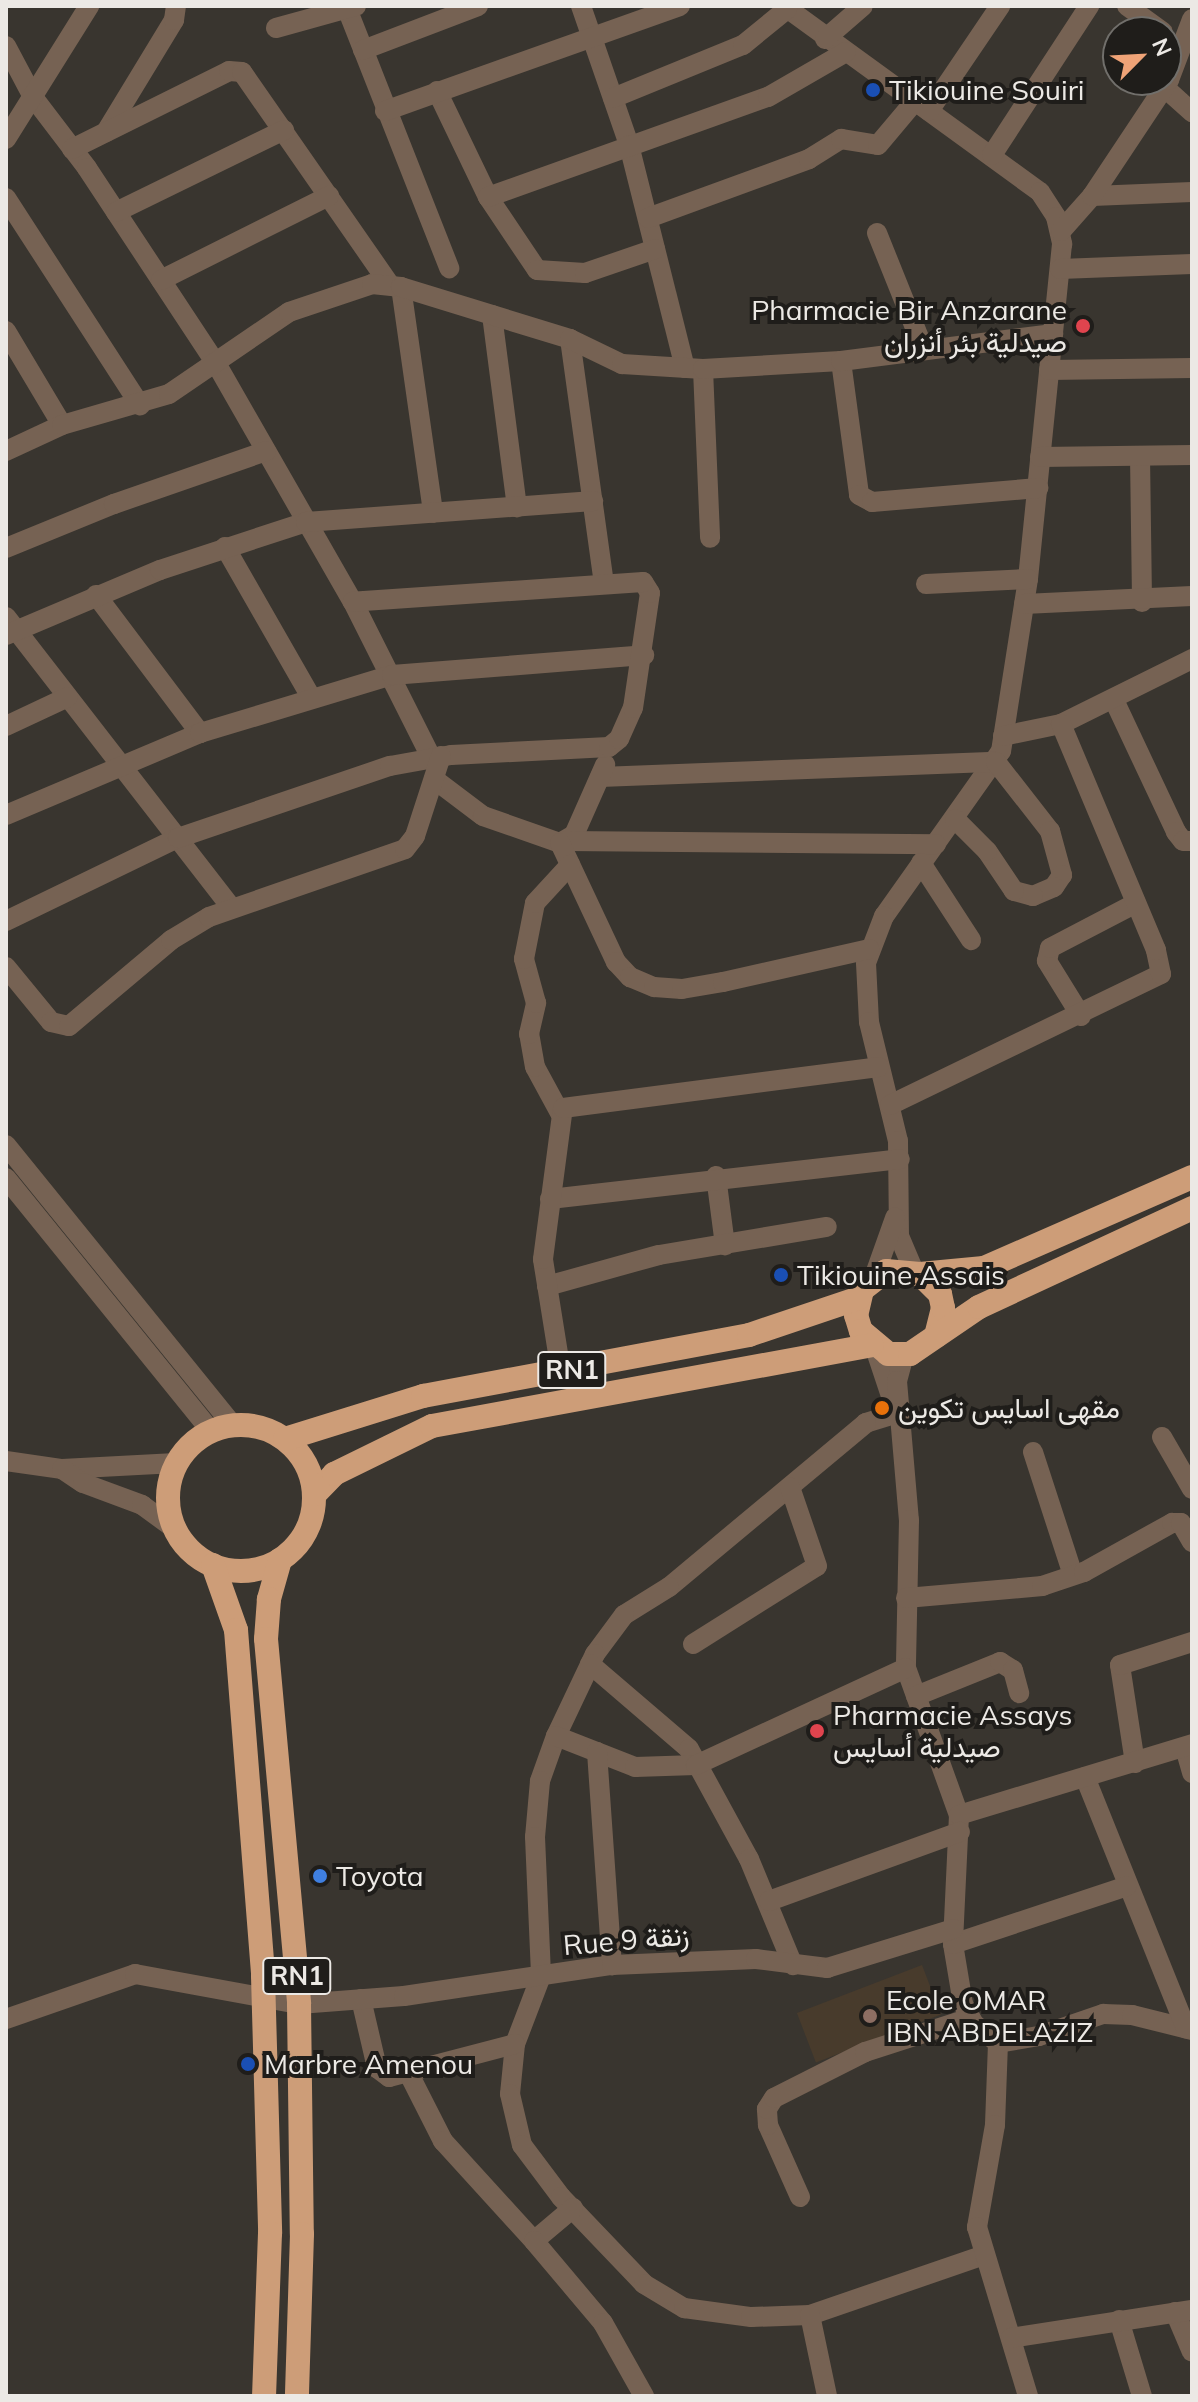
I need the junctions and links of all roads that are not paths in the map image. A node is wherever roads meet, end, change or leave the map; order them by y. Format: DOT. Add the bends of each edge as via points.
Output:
graph roads {
  1 [pos="89,6"];
  2 [pos="176,6"];
  3 [pos="478,6"];
  4 [pos="581,6"];
  5 [pos="680,6"];
  6 [pos="863,6"];
  7 [pos="1089,6"];
  8 [pos="350,7"];
  9 [pos="785,7"];
  10 [pos="998,7"];
  11 [pos="1192,19"];
  12 [pos="276,28"];
  13 [pos="591,35"];
  14 [pos="825,39"];
  15 [pos="6,46"];
  16 [pos="1184,47"];
  17 [pos="363,50"];
  18 [pos="1182,51"];
  19 [pos="846,52"];
  20 [pos="437,91"];
  21 [pos="1158,96"];
  22 [pos="1177,96"];
  23 [pos="33,97"];
  24 [pos="613,98"];
  25 [pos="922,106"];
  26 [pos="385,111"];
  27 [pos="1192,112"];
  28 [pos="284,130"];
  29 [pos="106,132"];
  30 [pos="6,139"];
  31 [pos="629,145"];
  32 [pos="72,149"];
  33 [pos="992,155"];
  34 [pos="1192,192"];
  35 [pos="329,196"];
  36 [pos="1092,196"];
  37 [pos="488,197"];
  38 [pos="6,198"];
  39 [pos="116,212"];
  40 [pos="648,218"];
  41 [pos="1061,231"];
  42 [pos="877,233"];
  43 [pos="655,249"];
  44 [pos="1192,264"];
  45 [pos="449,268"];
  46 [pos="1060,269"];
  47 [pos="161,280"];
  48 [pos="396,286"];
  49 [pos="492,315"];
  50 [pos="6,331"];
  51 [pos="1053,334"];
  52 [pos="570,339"];
  53 [pos="924,350"];
  54 [pos="841,361"];
  55 [pos="217,365"];
  56 [pos="1192,368"];
  57 [pos="694,369"];
  58 [pos="1049,370"];
  59 [pos="140,405"];
  60 [pos="62,425"];
  61 [pos="6,451"];
  62 [pos="266,451"];
  63 [pos="1192,455"];
  64 [pos="1140,456"];
  65 [pos="1040,457"];
  66 [pos="1038,488"];
  67 [pos="593,501"];
  68 [pos="517,507"];
  69 [pos="433,513"];
  70 [pos="306,522"];
  71 [pos="710,538"];
  72 [pos="225,547"];
  73 [pos="6,548"];
  74 [pos="1028,579"];
  75 [pos="604,583"];
  76 [pos="926,584"];
  77 [pos="96,595"];
  78 [pos="1192,596"];
  79 [pos="353,602"];
  80 [pos="1142,602"];
  81 [pos="1024,604"];
  82 [pos="9,627"];
  83 [pos="644,655"];
  84 [pos="1192,659"];
  85 [pos="392,675"];
  86 [pos="68,697"];
  87 [pos="311,697"];
  88 [pos="1114,700"];
  89 [pos="1061,724"];
  90 [pos="6,726"];
  91 [pos="200,733"];
  92 [pos="1003,736"];
  93 [pos="614,744"];
  94 [pos="436,756"];
  95 [pos="996,762"];
  96 [pos="119,763"];
  97 [pos="600,777"];
  98 [pos="434,779"];
  99 [pos="6,815"];
  100 [pos="955,819"];
  101 [pos="178,838"];
  102 [pos="1192,841"];
  103 [pos="563,842"];
  104 [pos="936,844"];
  105 [pos="921,863"];
  106 [pos="570,865"];
  107 [pos="1136,903"];
  108 [pos="232,908"];
  109 [pos="6,921"];
  110 [pos="971,940"];
  111 [pos="869,949"];
  112 [pos="6,967"];
  113 [pos="1081,1016"];
  114 [pos="878,1067"];
  115 [pos="890,1105"];
  116 [pos="560,1113"];
  117 [pos="6,1145"];
  118 [pos="900,1159"];
  119 [pos="716,1176"];
  120 [pos="1192,1177"];
  121 [pos="6,1178"];
  122 [pos="550,1199"];
  123 [pos="1192,1208"];
  124 [pos="896,1215"];
  125 [pos="827,1227"];
  126 [pos="725,1245"];
  127 [pos="917,1272"];
  128 [pos="874,1277"];
  129 [pos="547,1286"];
  130 [pos="859,1298"];
  131 [pos="936,1336"];
  132 [pos="873,1346"];
  133 [pos="904,1355"];
  134 [pos="561,1372"];
  135 [pos="898,1413"];
  136 [pos="221,1428"];
  137 [pos="1162,1437"];
  138 [pos="285,1439"];
  139 [pos="1033,1452"];
  140 [pos="6,1461"];
  141 [pos="176,1463"];
  142 [pos="62,1469"];
  143 [pos="790,1487"];
  144 [pos="1192,1489"];
  145 [pos="315,1494"];
  146 [pos="175,1529"];
  147 [pos="1190,1531"];
  148 [pos="280,1560"];
  149 [pos="213,1565"];
  150 [pos="1073,1575"];
  151 [pos="906,1598"];
  152 [pos="1192,1642"];
  153 [pos="693,1644"];
  154 [pos="590,1664"];
  155 [pos="906,1668"];
  156 [pos="1019,1693"];
  157 [pos="916,1696"];
  158 [pos="556,1736"];
  159 [pos="1189,1746"];
  160 [pos="597,1752"];
  161 [pos="1135,1763"];
  162 [pos="696,1765"];
  163 [pos="1192,1773"];
  164 [pos="1085,1777"];
  165 [pos="960,1824"];
  166 [pos="1127,1886"];
  167 [pos="769,1901"];
  168 [pos="953,1937"];
  169 [pos="612,1965"];
  170 [pos="793,1965"];
  171 [pos="541,1976"];
  172 [pos="361,1999"];
  173 [pos="264,2000"];
  174 [pos="299,2004"];
  175 [pos="970,2018"];
  176 [pos="6,2019"];
  177 [pos="1189,2029"];
  178 [pos="998,2043"];
  179 [pos="515,2044"];
  180 [pos="409,2074"];
  181 [pos="800,2197"];
  182 [pos="573,2208"];
  183 [pos="534,2241"];
  184 [pos="984,2255"];
  185 [pos="1184,2311"];
  186 [pos="810,2315"];
  187 [pos="1119,2320"];
  188 [pos="1011,2338"];
  189 [pos="1192,2352"];
  190 [pos="264,2396"];
  191 [pos="297,2396"];
  192 [pos="644,2396"];
  193 [pos="827,2396"];
  194 [pos="1028,2396"];
  195 [pos="1142,2396"];
  1 -- 23 [label="street"];
  2 -- 29 [label="street" via="174,20"];
  3 -- 17 [label="street"];
  4 -- 13 [label="street"];
  5 -- 13 [label="street"];
  6 -- 14 [label="street"];
  7 -- 33 [label="street"];
  8 -- 12 [label="street"];
  8 -- 17 [label="street"];
  9 -- 14 [label="street"];
  9 -- 24 [label="street" via="743,45"];
  10 -- 25 [label="street"];
  11 -- 16 [label="street"];
  13 -- 20 [label="street"];
  13 -- 24 [label="street"];
  14 -- 19 [label="street"];
  15 -- 23 [label="street"];
  16 -- 18 [label="street"];
  17 -- 26 [label="street"];
  19 -- 25 [label="street"];
  19 -- 31 [label="street" via="768,97"];
  20 -- 26 [label="street"];
  20 -- 37 [label="street"];
  21 -- 36 [label="street"];
  22 -- 27 [label="street"];
  23 -- 30 [label="street"];
  23 -- 32 [label="street"];
  24 -- 31 [label="street"];
  25 -- 33 [label="street"];
  25 -- 40 [label="street" via="878,145 841,139 809,159"];
  26 -- 45 [label="street"];
  28 -- 29 [label="street" via="245,74 234,70"];
  28 -- 35 [label="street"];
  28 -- 39 [label="street"];
  29 -- 32 [label="street"];
  31 -- 37 [label="street"];
  31 -- 40 [label="street"];
  32 -- 39 [label="street"];
  33 -- 41 [label="street" via="1040,192"];
  34 -- 36 [label="street"];
  35 -- 47 [label="street"];
  35 -- 48 [label="street"];
  36 -- 41 [label="street"];
  37 -- 43 [label="street" via="537,270 585,273"];
  38 -- 59 [label="street"];
  39 -- 47 [label="street"];
  40 -- 43 [label="street"];
  41 -- 46 [label="street"];
  42 -- 53 [label="street"];
  43 -- 57 [label="street"];
  44 -- 46 [label="street"];
  46 -- 51 [label="street"];
  47 -- 55 [label="street"];
  48 -- 49 [label="street"];
  48 -- 55 [label="street" via="345,289 302,306 261,329"];
  48 -- 69 [label="street"];
  49 -- 52 [label="street"];
  49 -- 68 [label="street"];
  50 -- 60 [label="street"];
  51 -- 53 [label="street"];
  51 -- 58 [label="street"];
  52 -- 57 [label="street" via="622,364"];
  52 -- 67 [label="street"];
  53 -- 54 [label="street"];
  54 -- 57 [label="street"];
  54 -- 66 [label="street" via="859,495 872,502"];
  55 -- 59 [label="street"];
  55 -- 62 [label="street"];
  56 -- 58 [label="street"];
  57 -- 71 [label="street"];
  58 -- 65 [label="street"];
  59 -- 60 [label="street"];
  60 -- 61 [label="street"];
  62 -- 70 [label="street"];
  62 -- 73 [label="street"];
  63 -- 64 [label="street"];
  64 -- 65 [label="street"];
  64 -- 80 [label="street"];
  65 -- 66 [label="street"];
  66 -- 74 [label="street"];
  67 -- 68 [label="street"];
  67 -- 75 [label="street"];
  68 -- 69 [label="street"];
  69 -- 70 [label="street"];
  70 -- 72 [label="street"];
  70 -- 79 [label="street"];
  72 -- 77 [label="street"];
  72 -- 87 [label="street"];
  74 -- 76 [label="street"];
  74 -- 81 [label="street"];
  75 -- 79 [label="street"];
  75 -- 83 [label="street" via="638,580 650,589"];
  77 -- 82 [label="street"];
  77 -- 91 [label="street"];
  78 -- 80 [label="street"];
  79 -- 85 [label="street"];
  80 -- 81 [label="street"];
  81 -- 92 [label="street"];
  82 -- 86 [label="street"];
  83 -- 85 [label="street"];
  83 -- 93 [label="street" via="633,708"];
  84 -- 88 [label="street"];
  85 -- 87 [label="street"];
  85 -- 94 [label="street"];
  86 -- 90 [label="street"];
  86 -- 96 [label="street"];
  87 -- 91 [label="street"];
  88 -- 89 [label="street"];
  88 -- 102 [label="street" via="1176,832 1183,841"];
  89 -- 92 [label="street"];
  89 -- 107 [label="street"];
  91 -- 96 [label="street"];
  92 -- 95 [label="street"];
  93 -- 94 [label="street"];
  93 -- 97 [label="street"];
  94 -- 98 [label="street"];
  94 -- 101 [label="street" via="324,787"];
  95 -- 97 [label="street"];
  95 -- 100 [label="street"];
  95 -- 100 [label="street" via="1050,831 1061,864 1054,887 1033,896 1014,891 987,851"];
  96 -- 99 [label="street"];
  96 -- 101 [label="street"];
  97 -- 103 [label="street"];
  98 -- 103 [label="street" via="483,816"];
  98 -- 108 [label="street" via="415,836 405,849"];
  100 -- 104 [label="street"];
  101 -- 108 [label="street"];
  101 -- 109 [label="street"];
  103 -- 104 [label="street"];
  103 -- 106 [label="street"];
  104 -- 105 [label="street"];
  105 -- 110 [label="street"];
  105 -- 111 [label="street" via="884,916"];
  106 -- 111 [label="street" via="616,962 630,977 654,987 682,989 723,982"];
  106 -- 116 [label="street" via="535,903 524,959 536,1003 530,1048 543,1087"];
  107 -- 113 [label="street" via="1161,974"];
  107 -- 113 [label="street" via="1050,948 1047,961"];
  108 -- 112 [label="street" via="171,940 65,1028 51,1022"];
  111 -- 114 [label="street" via="866,1000"];
  113 -- 115 [label="street"];
  114 -- 115 [label="street"];
  114 -- 116 [label="street" via="568,1106"];
  115 -- 118 [label="street"];
  116 -- 122 [label="street"];
  117 -- 136 [label="street"];
  118 -- 119 [label="street"];
  118 -- 124 [label="street"];
  119 -- 122 [label="street"];
  119 -- 126 [label="street"];
  120 -- 127 [label="highway" via="984,1268"];
  121 -- 136 [label="street"];
  122 -- 129 [label="street" via="543,1236"];
  123 -- 131 [label="highway" via="979,1307"];
  124 -- 127 [label="street" via="899,1236"];
  124 -- 128 [label="street"];
  125 -- 126 [label="street"];
  126 -- 129 [label="street" via="604,1267"];
  127 -- 128 [label="highway" via="893,1269"];
  127 -- 131 [label="highway" via="940,1294 943,1308"];
  128 -- 130 [label="highway"];
  129 -- 134 [label="street"];
  130 -- 132 [label="highway" via="856,1315"];
  130 -- 134 [label="highway, RN1" via="749,1335"];
  131 -- 133 [label="highway"];
  132 -- 133 [label="highway, RN1"];
  132 -- 135 [label="street"];
  132 -- 145 [label="highway, RN1" via="432,1426 334,1474"];
  133 -- 135 [label="street" via="897,1374"];
  134 -- 138 [label="highway, RN1" via="370,1408"];
  135 -- 143 [label="street" via="866,1423"];
  135 -- 151 [label="street" via="909,1520"];
  136 -- 138 [label="highway" via="263,1427"];
  136 -- 141 [label="highway"];
  137 -- 144 [label="street"];
  138 -- 145 [label="highway" via="300,1454"];
  139 -- 150 [label="street"];
  140 -- 142 [label="street"];
  141 -- 142 [label="street"];
  141 -- 146 [label="highway" via="168,1496"];
  142 -- 146 [label="street" via="83,1483 142,1505"];
  143 -- 153 [label="street" via="817,1566"];
  143 -- 154 [label="street" via="669,1587 624,1615"];
  145 -- 148 [label="highway, RN1" via="311,1520 299,1543"];
  146 -- 149 [label="highway, RN1" via="198,1557"];
  147 -- 150 [label="street" via="1172,1523"];
  148 -- 149 [label="highway" via="247,1571"];
  148 -- 174 [label="highway, RN1" via="269,1599 266,1639"];
  149 -- 173 [label="highway, RN1" via="236,1630"];
  150 -- 151 [label="street" via="984,1595"];
  151 -- 155 [label="street"];
  152 -- 161 [label="street" via="1120,1665"];
  154 -- 158 [label="street"];
  154 -- 162 [label="street" via="678,1734"];
  155 -- 157 [label="street"];
  155 -- 162 [label="street"];
  156 -- 157 [label="street" via="1013,1670 1000,1662"];
  157 -- 165 [label="street"];
  158 -- 160 [label="street"];
  158 -- 171 [label="street" via="540,1781 535,1837"];
  159 -- 161 [label="street"];
  159 -- 163 [label="street"];
  160 -- 162 [label="street" via="635,1767"];
  160 -- 169 [label="street"];
  161 -- 164 [label="street"];
  162 -- 167 [label="street"];
  164 -- 165 [label="street"];
  164 -- 166 [label="street"];
  165 -- 167 [label="street"];
  165 -- 168 [label="street"];
  166 -- 168 [label="street, Rue 9 زنقة"];
  166 -- 177 [label="street"];
  167 -- 170 [label="street"];
  168 -- 170 [label="street, Rue 9 زنقة" via="847,1965"];
  168 -- 175 [label="street" via="954,1970"];
  169 -- 170 [label="street, Rue 9 زنقة" via="756,1959"];
  169 -- 171 [label="street, Rue 9 زنقة"];
  171 -- 172 [label="street, Rue 9 زنقة"];
  171 -- 179 [label="street"];
  172 -- 174 [label="street, Rue 9 زنقة"];
  172 -- 180 [label="street" via="380,2073"];
  173 -- 174 [label="street, Rue 9 زنقة"];
  173 -- 176 [label="street, Rue 9 زنقة" via="135,1974"];
  173 -- 190 [label="highway, RN1" via="270,2233"];
  174 -- 191 [label="highway, RN1" via="302,2234"];
  175 -- 178 [label="street"];
  175 -- 181 [label="street" via="865,2052 774,2098 767,2109 768,2125"];
  177 -- 178 [label="street" via="1103,2014 1039,2036"];
  178 -- 184 [label="street" via="995,2125 977,2211"];
  179 -- 180 [label="street"];
  179 -- 182 [label="street" via="512,2118 522,2145"];
  180 -- 183 [label="street" via="443,2141"];
  182 -- 183 [label="street"];
  182 -- 186 [label="street" via="662,2299 712,2314"];
  183 -- 192 [label="street" via="603,2323"];
  184 -- 186 [label="street"];
  184 -- 188 [label="street"];
  185 -- 187 [label="street"];
  185 -- 189 [label="street"];
  186 -- 193 [label="street"];
  187 -- 188 [label="street"];
  187 -- 195 [label="street"];
  188 -- 194 [label="street"];
}
